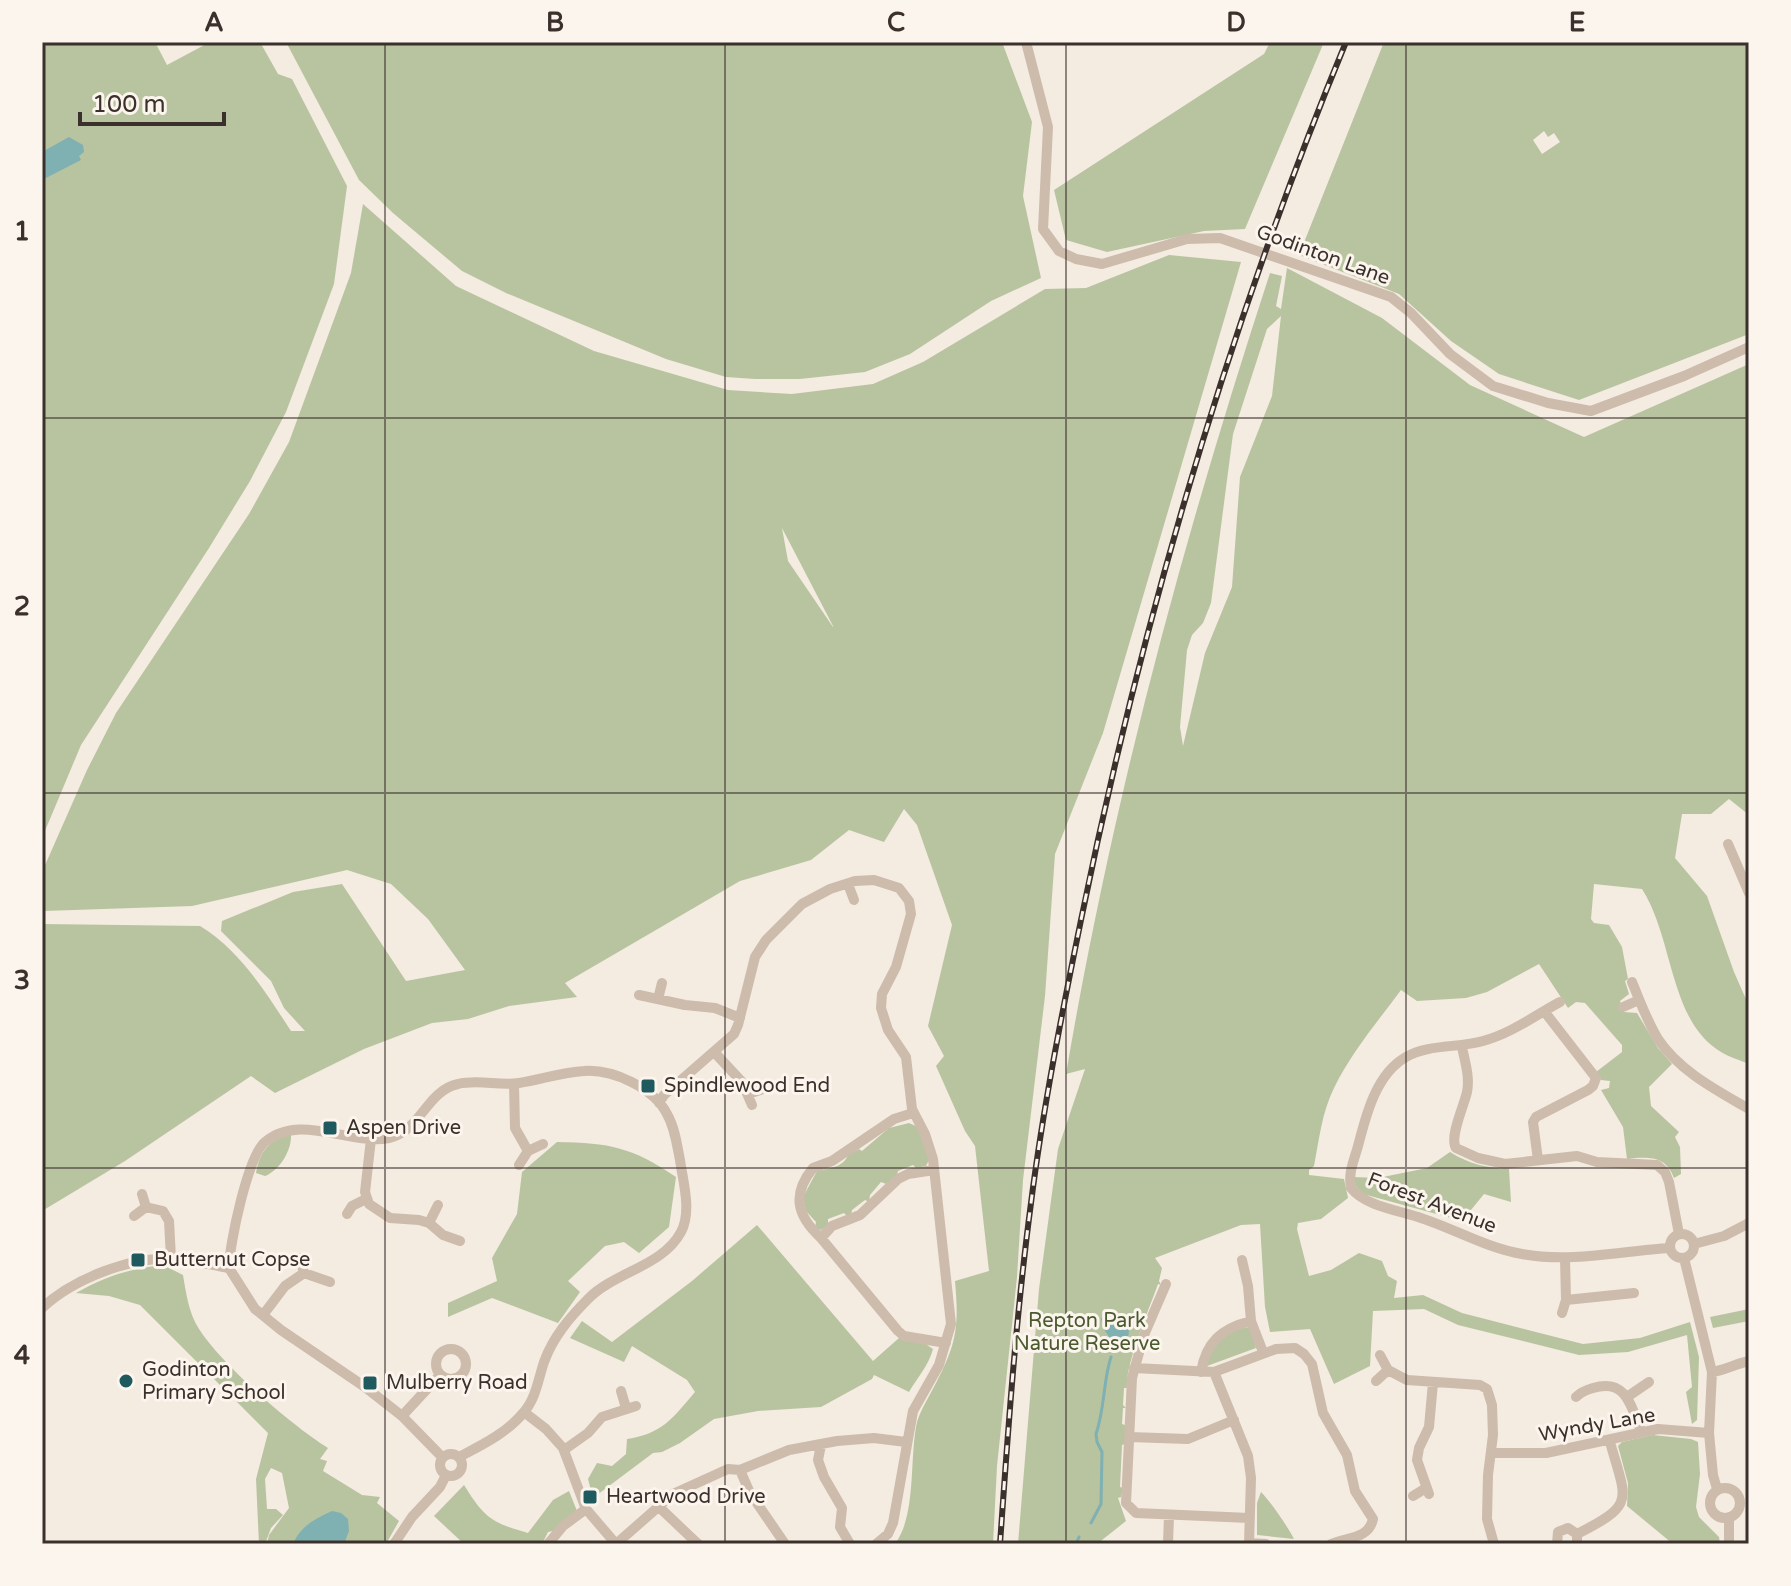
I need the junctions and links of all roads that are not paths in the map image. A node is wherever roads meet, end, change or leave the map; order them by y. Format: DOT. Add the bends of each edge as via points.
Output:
graph roads {
  1 [pos="1026,42"];
  2 [pos="1749,347"];
  3 [pos="1728,844"];
  4 [pos="852,882"];
  5 [pos="1749,893"];
  6 [pos="854,900"];
  7 [pos="1632,982"];
  8 [pos="662,983"];
  9 [pos="639,995"];
  10 [pos="658,999"];
  11 [pos="1639,1000"];
  12 [pos="1560,1002"];
  13 [pos="1623,1007"];
  14 [pos="1544,1011"];
  15 [pos="740,1018"];
  16 [pos="1462,1047"];
  17 [pos="715,1053"];
  18 [pos="514,1084"];
  19 [pos="763,1089"];
  20 [pos="659,1103"];
  21 [pos="1749,1109"];
  22 [pos="913,1113"];
  23 [pos="371,1139"];
  24 [pos="543,1144"];
  25 [pos="528,1151"];
  26 [pos="1538,1160"];
  27 [pos="519,1165"];
  28 [pos="934,1170"];
  29 [pos="142,1194"];
  30 [pos="366,1199"];
  31 [pos="438,1205"];
  32 [pos="146,1207"];
  33 [pos="347,1214"];
  34 [pos="134,1216"];
  35 [pos="429,1223"];
  36 [pos="1749,1223"];
  37 [pos="1679,1234"];
  38 [pos="821,1238"];
  39 [pos="460,1241"];
  40 [pos="1694,1244"];
  41 [pos="1670,1248"];
  42 [pos="171,1258"];
  43 [pos="300,1258"];
  44 [pos="1565,1258"];
  45 [pos="1684,1258"];
  46 [pos="1242,1260"];
  47 [pos="229,1268"];
  48 [pos="304,1273"];
  49 [pos="330,1282"];
  50 [pos="1166,1284"];
  51 [pos="1634,1293"];
  52 [pos="1566,1300"];
  53 [pos="42,1308"];
  54 [pos="1562,1313"];
  55 [pos="263,1315"];
  56 [pos="1251,1321"];
  57 [pos="946,1343"];
  58 [pos="1263,1352"];
  59 [pos="1380,1355"];
  60 [pos="1749,1361"];
  61 [pos="1134,1368"];
  62 [pos="1388,1370"];
  63 [pos="1201,1372"];
  64 [pos="1214,1372"];
  65 [pos="1712,1372"];
  66 [pos="440,1375"];
  67 [pos="1376,1381"];
  68 [pos="1649,1382"];
  69 [pos="1433,1383"];
  70 [pos="621,1391"];
  71 [pos="1576,1397"];
  72 [pos="1627,1397"];
  73 [pos="524,1412"];
  74 [pos="402,1416"];
  75 [pos="1234,1420"];
  76 [pos="1641,1431"];
  77 [pos="1709,1433"];
  78 [pos="1129,1437"];
  79 [pos="906,1442"];
  80 [pos="1610,1442"];
  81 [pos="821,1445"];
  82 [pos="564,1450"];
  83 [pos="1492,1453"];
  84 [pos="442,1457"];
  85 [pos="459,1457"];
  86 [pos="740,1470"];
  87 [pos="446,1475"];
  88 [pos="1717,1489"];
  89 [pos="1749,1491"];
  90 [pos="1737,1494"];
  91 [pos="1413,1496"];
  92 [pos="659,1507"];
  93 [pos="586,1509"];
  94 [pos="1169,1515"];
  95 [pos="1249,1518"];
  96 [pos="1729,1518"];
  97 [pos="1577,1539"];
  98 [pos="1249,1543"];
  99 [pos="394,1544"];
  100 [pos="548,1544"];
  101 [pos="616,1544"];
  102 [pos="698,1544"];
  103 [pos="785,1544"];
  104 [pos="850,1544"];
  105 [pos="876,1544"];
  106 [pos="1168,1544"];
  107 [pos="1266,1544"];
  108 [pos="1331,1544"];
  109 [pos="1494,1544"];
  110 [pos="1557,1544"];
  111 [pos="1729,1544"];
  1 -- 2 [label="street, Godinton Lane" via="1048,127 1043,229 1059,251 1076,259 1102,264 1187,239 1220,238 1391,297 1450,354 1493,386 1591,411"];
  3 -- 5 [label="street"];
  4 -- 6 [label="street"];
  4 -- 15 [label="street" via="810,898 766,940 749,973"];
  4 -- 22 [label="street" via="891,884 905,894 911,908 881,1008 906,1057"];
  7 -- 11 [label="street"];
  8 -- 10 [label="street"];
  9 -- 10 [label="street"];
  10 -- 15 [label="street" via="715,1008"];
  11 -- 13 [label="street"];
  11 -- 21 [label="street" via="1660,1042 1679,1062"];
  12 -- 14 [label="street, Forest Avenue"];
  14 -- 16 [label="street, Forest Avenue" via="1506,1033"];
  14 -- 26 [label="street" via="1596,1078 1588,1090 1536,1117"];
  15 -- 17 [label="street" via="734,1034"];
  16 -- 26 [label="street" via="1468,1089 1453,1145 1491,1162"];
  16 -- 44 [label="street, Forest Avenue" via="1420,1051 1386,1075 1364,1117 1351,1188 1361,1198 1505,1251"];
  17 -- 19 [label="street" via="742,1082 750,1100"];
  17 -- 20 [label="street"];
  18 -- 20 [label="street" via="596,1071 626,1080"];
  18 -- 23 [label="street" via="446,1087 404,1131"];
  18 -- 25 [label="street" via="515,1128"];
  20 -- 73 [label="street" via="676,1141 685,1225 669,1247 604,1285 570,1318 551,1346"];
  22 -- 28 [label="street" via="925,1134"];
  22 -- 38 [label="street" via="813,1168 798,1202"];
  23 -- 30 [label="street"];
  23 -- 47 [label="street" via="293,1131 260,1146 230,1242"];
  24 -- 25 [label="street"];
  25 -- 27 [label="street"];
  26 -- 37 [label="street" via="1577,1156 1662,1168"];
  28 -- 38 [label="street" via="898,1179 860,1215 836,1224"];
  28 -- 57 [label="street" via="951,1317"];
  29 -- 32 [label="street"];
  30 -- 33 [label="street"];
  30 -- 35 [label="street" via="390,1218"];
  31 -- 35 [label="street"];
  32 -- 34 [label="street"];
  32 -- 42 [label="street" via="168,1217"];
  35 -- 39 [label="street"];
  36 -- 40 [label="street"];
  37 -- 40 [label="street"];
  37 -- 41 [label="street"];
  38 -- 57 [label="street" via="898,1331"];
  40 -- 45 [label="street"];
  41 -- 44 [label="street, Forest Avenue"];
  41 -- 45 [label="street"];
  42 -- 47 [label="street"];
  42 -- 53 [label="street" via="115,1266"];
  43 -- 48 [label="street"];
  44 -- 52 [label="street"];
  45 -- 65 [label="street"];
  46 -- 56 [label="street"];
  47 -- 55 [label="street"];
  48 -- 49 [label="street"];
  48 -- 55 [label="street" via="285,1286"];
  50 -- 61 [label="street"];
  51 -- 52 [label="street"];
  52 -- 54 [label="street"];
  55 -- 74 [label="street"];
  56 -- 58 [label="street"];
  56 -- 63 [label="street" via="1221,1333"];
  57 -- 79 [label="street" via="913,1411"];
  58 -- 64 [label="street"];
  58 -- 108 [label="street" via="1295,1348 1310,1360 1323,1413 1345,1449 1355,1491 1373,1519 1366,1533"];
  59 -- 62 [label="street"];
  60 -- 65 [label="street"];
  61 -- 63 [label="street"];
  61 -- 78 [label="street"];
  62 -- 67 [label="street"];
  62 -- 69 [label="street" via="1407,1380"];
  63 -- 64 [label="street"];
  64 -- 75 [label="street"];
  65 -- 77 [label="street"];
  66 -- 74 [label="street"];
  68 -- 72 [label="street"];
  69 -- 83 [label="street" via="1487,1389"];
  69 -- 91 [label="street" via="1429,1427 1417,1452 1427,1491"];
  70 -- 82 [label="street" via="631,1407 602,1417"];
  71 -- 72 [label="street" via="1606,1385"];
  72 -- 76 [label="street"];
  73 -- 82 [label="street"];
  73 -- 85 [label="street"];
  74 -- 84 [label="street"];
  75 -- 78 [label="street" via="1188,1439"];
  75 -- 95 [label="street" via="1250,1469"];
  76 -- 77 [label="street, Wyndy Lane"];
  76 -- 80 [label="street, Wyndy Lane"];
  77 -- 88 [label="street"];
  78 -- 94 [label="street" via="1126,1503 1136,1513"];
  79 -- 81 [label="street" via="874,1438"];
  79 -- 105 [label="street" via="896,1515 888,1534"];
  80 -- 83 [label="street, Wyndy Lane" via="1546,1453"];
  80 -- 97 [label="street" via="1624,1489 1622,1504"];
  81 -- 86 [label="street" via="778,1453"];
  81 -- 104 [label="street" via="818,1460 842,1508 840,1527"];
  82 -- 93 [label="street"];
  83 -- 109 [label="street" via="1487,1519"];
  84 -- 85 [label="street"];
  84 -- 87 [label="street" via="439,1467"];
  85 -- 87 [label="street" via="460,1471"];
  86 -- 92 [label="street" via="728,1469 693,1483"];
  86 -- 103 [label="street"];
  87 -- 99 [label="street"];
  88 -- 90 [label="street"];
  88 -- 96 [label="street" via="1709,1506 1713,1514"];
  89 -- 90 [label="street"];
  90 -- 96 [label="street" via="1739,1509"];
  92 -- 101 [label="street"];
  92 -- 102 [label="street"];
  93 -- 100 [label="street"];
  93 -- 101 [label="street"];
  94 -- 95 [label="street"];
  94 -- 106 [label="street"];
  95 -- 98 [label="street"];
  96 -- 111 [label="street"];
  97 -- 110 [label="street" via="1568,1528 1560,1530"];
  98 -- 107 [label="street"];
}
